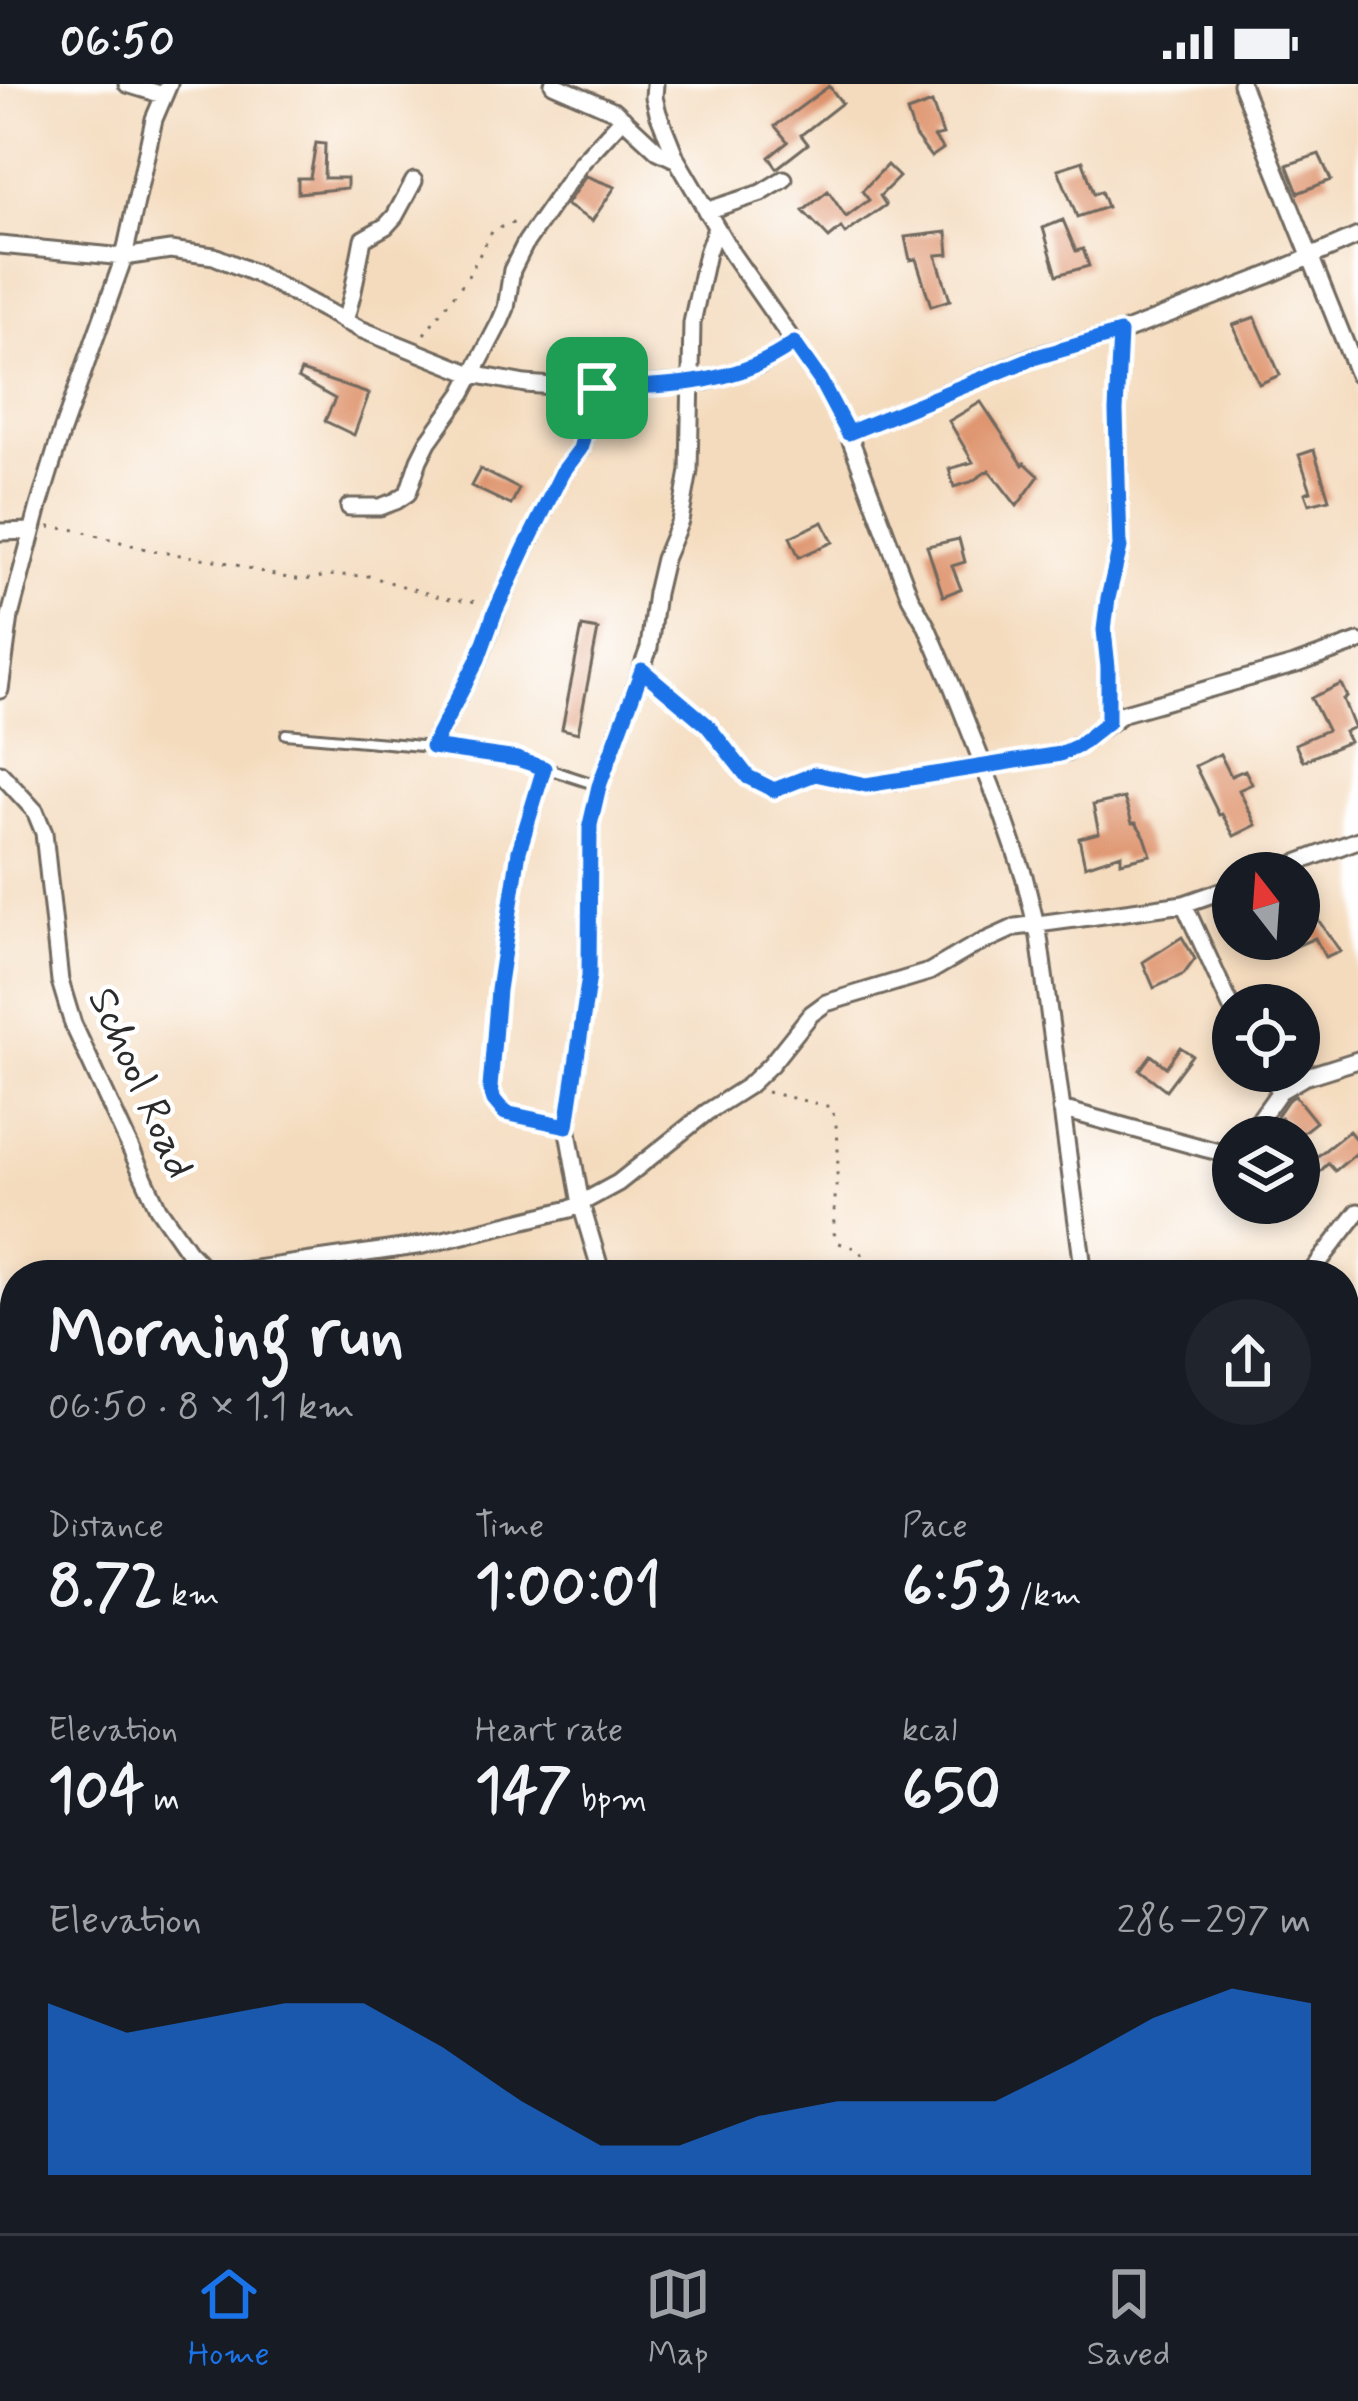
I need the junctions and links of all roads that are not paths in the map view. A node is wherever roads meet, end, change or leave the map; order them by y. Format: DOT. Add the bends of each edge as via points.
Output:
graph roads {
  1 [pos="127,84"];
  2 [pos="554,84"];
  3 [pos="655,84"];
  4 [pos="1241,84"];
  5 [pos="166,90"];
  6 [pos="622,118"];
  7 [pos="677,160"];
  8 [pos="784,179"];
  9 [pos="414,181"];
  10 [pos="706,212"];
  11 [pos="716,228"];
  12 [pos="1358,236"];
  13 [pos="0,245"];
  14 [pos="1311,256"];
  15 [pos="124,257"];
  16 [pos="344,322"];
  17 [pos="1120,333"];
  18 [pos="794,343"];
  19 [pos="472,374"];
  20 [pos="1358,376"];
  21 [pos="692,382"];
  22 [pos="597,388"];
  23 [pos="848,433"];
  24 [pos="349,507"];
  25 [pos="33,529"];
  26 [pos="0,532"];
  27 [pos="1358,642"];
  28 [pos="642,670"];
  29 [pos="0,690"];
  30 [pos="1108,722"];
  31 [pos="286,734"];
  32 [pos="432,747"];
  33 [pos="983,766"];
  34 [pos="544,768"];
  35 [pos="0,773"];
  36 [pos="599,786"];
  37 [pos="1358,839"];
  38 [pos="1320,854"];
  39 [pos="1212,894"];
  40 [pos="1184,904"];
  41 [pos="1037,923"];
  42 [pos="1221,984"];
  43 [pos="1358,1060"];
  44 [pos="1320,1072"];
  45 [pos="1061,1109"];
  46 [pos="567,1126"];
  47 [pos="1212,1151"];
  48 [pos="581,1204"];
  49 [pos="1358,1212"];
  50 [pos="197,1260"];
  51 [pos="309,1260"];
  52 [pos="598,1260"];
  53 [pos="1082,1260"];
  54 [pos="1321,1260"];
  1 -- 5 [label="street"];
  2 -- 6 [label="street"];
  3 -- 7 [label="street"];
  4 -- 14 [label="street"];
  5 -- 15 [label="street"];
  6 -- 7 [label="street"];
  6 -- 19 [label="street" via="519,255 506,308"];
  7 -- 10 [label="street"];
  8 -- 10 [label="street"];
  9 -- 16 [label="street" via="386,226 363,239"];
  10 -- 11 [label="street"];
  11 -- 18 [label="street"];
  11 -- 21 [label="street" via="694,310"];
  12 -- 14 [label="street"];
  13 -- 15 [label="street"];
  14 -- 17 [label="street"];
  14 -- 20 [label="street"];
  15 -- 16 [label="street" via="170,250 214,256"];
  15 -- 25 [label="street"];
  16 -- 19 [label="street"];
  17 -- 23 [label="street" via="1033,358"];
  17 -- 30 [label="street" via="1120,547 1104,630"];
  18 -- 21 [label="street" via="735,374"];
  18 -- 23 [label="street"];
  19 -- 22 [label="street"];
  19 -- 24 [label="street" via="428,442 407,495 380,507"];
  21 -- 22 [label="street"];
  21 -- 28 [label="street" via="684,503"];
  22 -- 32 [label="street" via="580,449"];
  23 -- 33 [label="street"];
  25 -- 26 [label="street"];
  25 -- 29 [label="street"];
  27 -- 30 [label="street"];
  28 -- 33 [label="street" via="769,788 815,774 866,785"];
  28 -- 36 [label="street"];
  30 -- 33 [label="street" via="1066,753"];
  31 -- 32 [label="lane"];
  32 -- 34 [label="lane"];
  33 -- 41 [label="street"];
  34 -- 36 [label="lane"];
  34 -- 46 [label="lane" via="519,851 490,1088 505,1113"];
  35 -- 50 [label="street, School Road" via="44,833 59,981 73,1024 158,1208"];
  36 -- 46 [label="street" via="590,825 589,976"];
  37 -- 38 [label="street"];
  39 -- 40 [label="street"];
  40 -- 41 [label="street"];
  40 -- 42 [label="street"];
  41 -- 45 [label="street"];
  41 -- 48 [label="street" via="919,976 826,1003 748,1086"];
  43 -- 44 [label="street"];
  45 -- 47 [label="street"];
  45 -- 53 [label="street"];
  46 -- 48 [label="street"];
  48 -- 51 [label="street" via="423,1245"];
  48 -- 52 [label="street"];
  49 -- 54 [label="street"];
}
